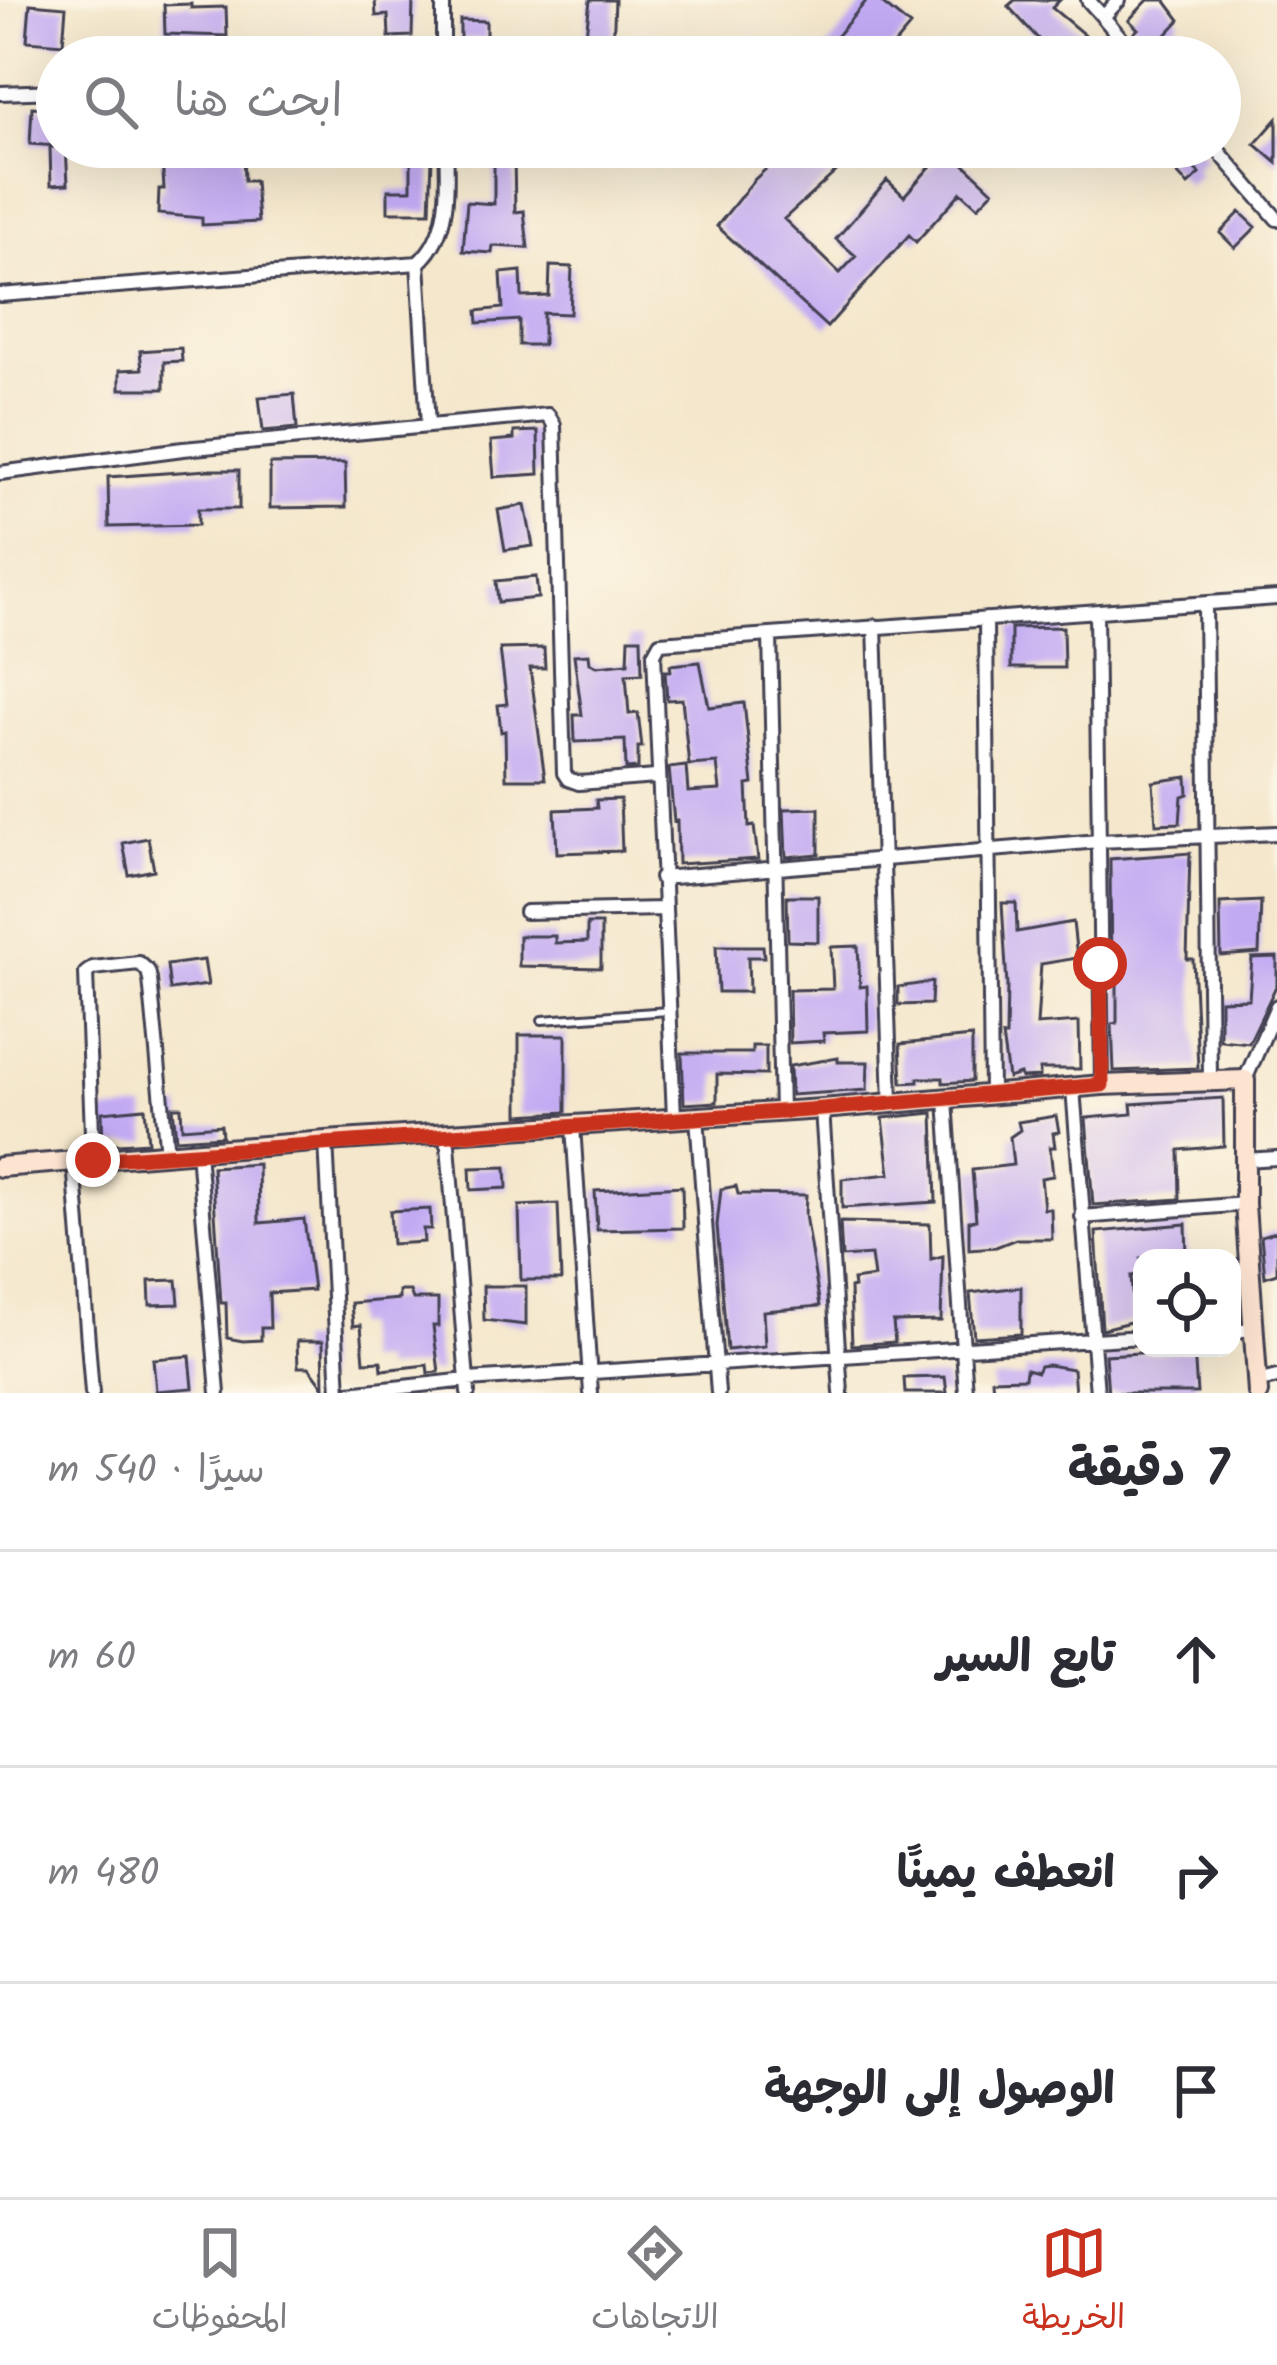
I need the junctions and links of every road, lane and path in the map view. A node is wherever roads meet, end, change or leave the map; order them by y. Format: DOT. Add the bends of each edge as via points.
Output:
graph roads {
  1 [pos="443,0"];
  2 [pos="1088,0"];
  3 [pos="1119,0"];
  4 [pos="1103,17"];
  5 [pos="443,36"];
  6 [pos="1119,36"];
  7 [pos="36,91"];
  8 [pos="0,92"];
  9 [pos="447,168"];
  10 [pos="1233,168"];
  11 [pos="1277,219"];
  12 [pos="418,263"];
  13 [pos="0,295"];
  14 [pos="428,426"];
  15 [pos="0,473"];
  16 [pos="1277,598"];
  17 [pos="1205,604"];
  18 [pos="1096,612"];
  19 [pos="986,619"];
  20 [pos="874,626"];
  21 [pos="770,635"];
  22 [pos="656,776"];
  23 [pos="1277,833"];
  24 [pos="1208,838"];
  25 [pos="1099,841"];
  26 [pos="989,852"];
  27 [pos="881,862"];
  28 [pos="772,869"];
  29 [pos="661,878"];
  30 [pos="662,909"];
  31 [pos="526,912"];
  32 [pos="1277,1006"];
  33 [pos="668,1011"];
  34 [pos="542,1020"];
  35 [pos="1272,1028"];
  36 [pos="1210,1079"];
  37 [pos="1245,1080"];
  38 [pos="1102,1085"];
  39 [pos="1072,1088"];
  40 [pos="992,1094"];
  41 [pos="946,1100"];
  42 [pos="892,1103"];
  43 [pos="822,1109"];
  44 [pos="781,1112"];
  45 [pos="697,1117"];
  46 [pos="674,1118"];
  47 [pos="573,1126"];
  48 [pos="447,1133"];
  49 [pos="326,1141"];
  50 [pos="198,1151"];
  51 [pos="167,1154"];
  52 [pos="1277,1158"];
  53 [pos="1244,1160"];
  54 [pos="83,1161"];
  55 [pos="0,1167"];
  56 [pos="1245,1204"];
  57 [pos="1082,1217"];
  58 [pos="1253,1329"];
  59 [pos="1241,1330"];
  60 [pos="1133,1338"];
  61 [pos="1094,1341"];
  62 [pos="963,1349"];
  63 [pos="839,1357"];
  64 [pos="716,1366"];
  65 [pos="589,1374"];
  66 [pos="1277,1376"];
  67 [pos="467,1387"];
  68 [pos="1258,1388"];
  69 [pos="92,1393"];
  70 [pos="218,1393"];
  71 [pos="339,1393"];
  72 [pos="349,1393"];
  73 [pos="591,1393"];
  74 [pos="718,1393"];
  75 [pos="842,1393"];
  76 [pos="966,1393"];
  77 [pos="1097,1393"];
  1 -- 5 [label="street"];
  2 -- 4 [label="street"];
  3 -- 4 [label="street"];
  4 -- 6 [label="street"];
  7 -- 8 [label="street"];
  9 -- 12 [label="street" via="440,234"];
  10 -- 11 [label="street"];
  12 -- 13 [label="street"];
  12 -- 14 [label="street"];
  14 -- 15 [label="street"];
  14 -- 22 [label="street" via="552,419 564,772 579,783"];
  16 -- 17 [label="street"];
  17 -- 18 [label="street"];
  17 -- 24 [label="street"];
  18 -- 19 [label="street"];
  18 -- 25 [label="street"];
  19 -- 20 [label="street"];
  19 -- 26 [label="street"];
  20 -- 21 [label="street"];
  20 -- 27 [label="street"];
  21 -- 22 [label="street" via="656,647"];
  21 -- 28 [label="street"];
  22 -- 29 [label="street"];
  23 -- 24 [label="street"];
  24 -- 25 [label="street"];
  24 -- 36 [label="street"];
  25 -- 26 [label="street"];
  25 -- 38 [label="street"];
  26 -- 27 [label="street"];
  26 -- 40 [label="street"];
  27 -- 28 [label="street"];
  27 -- 42 [label="street"];
  28 -- 29 [label="street"];
  28 -- 44 [label="street"];
  29 -- 30 [label="street"];
  30 -- 31 [label="street"];
  30 -- 33 [label="street"];
  32 -- 35 [label="street"];
  33 -- 34 [label="lane"];
  33 -- 46 [label="street"];
  35 -- 37 [label="street"];
  36 -- 37 [label="street"];
  36 -- 38 [label="street"];
  37 -- 53 [label="street"];
  38 -- 39 [label="street"];
  39 -- 40 [label="street"];
  39 -- 57 [label="street"];
  40 -- 41 [label="street"];
  41 -- 42 [label="street"];
  41 -- 62 [label="street"];
  42 -- 43 [label="street"];
  43 -- 44 [label="street"];
  43 -- 63 [label="street"];
  44 -- 45 [label="street"];
  45 -- 46 [label="street"];
  45 -- 64 [label="street"];
  46 -- 47 [label="street"];
  47 -- 48 [label="street"];
  47 -- 65 [label="street"];
  48 -- 49 [label="street"];
  48 -- 67 [label="street"];
  49 -- 50 [label="street"];
  49 -- 71 [label="street"];
  50 -- 51 [label="street"];
  50 -- 70 [label="street"];
  51 -- 54 [label="street"];
  51 -- 54 [label="street" via="150,979 139,963 86,973"];
  52 -- 53 [label="street"];
  53 -- 56 [label="street"];
  54 -- 55 [label="street"];
  54 -- 69 [label="street"];
  56 -- 57 [label="street"];
  56 -- 58 [label="street"];
  57 -- 61 [label="street"];
  58 -- 59 [label="street"];
  58 -- 68 [label="street"];
  60 -- 61 [label="street"];
  61 -- 62 [label="street"];
  61 -- 77 [label="street"];
  62 -- 63 [label="street"];
  62 -- 76 [label="street"];
  63 -- 64 [label="street"];
  63 -- 75 [label="street"];
  64 -- 65 [label="street"];
  64 -- 74 [label="street"];
  65 -- 67 [label="street"];
  65 -- 73 [label="street"];
  66 -- 68 [label="street"];
  67 -- 72 [label="street"];
}
